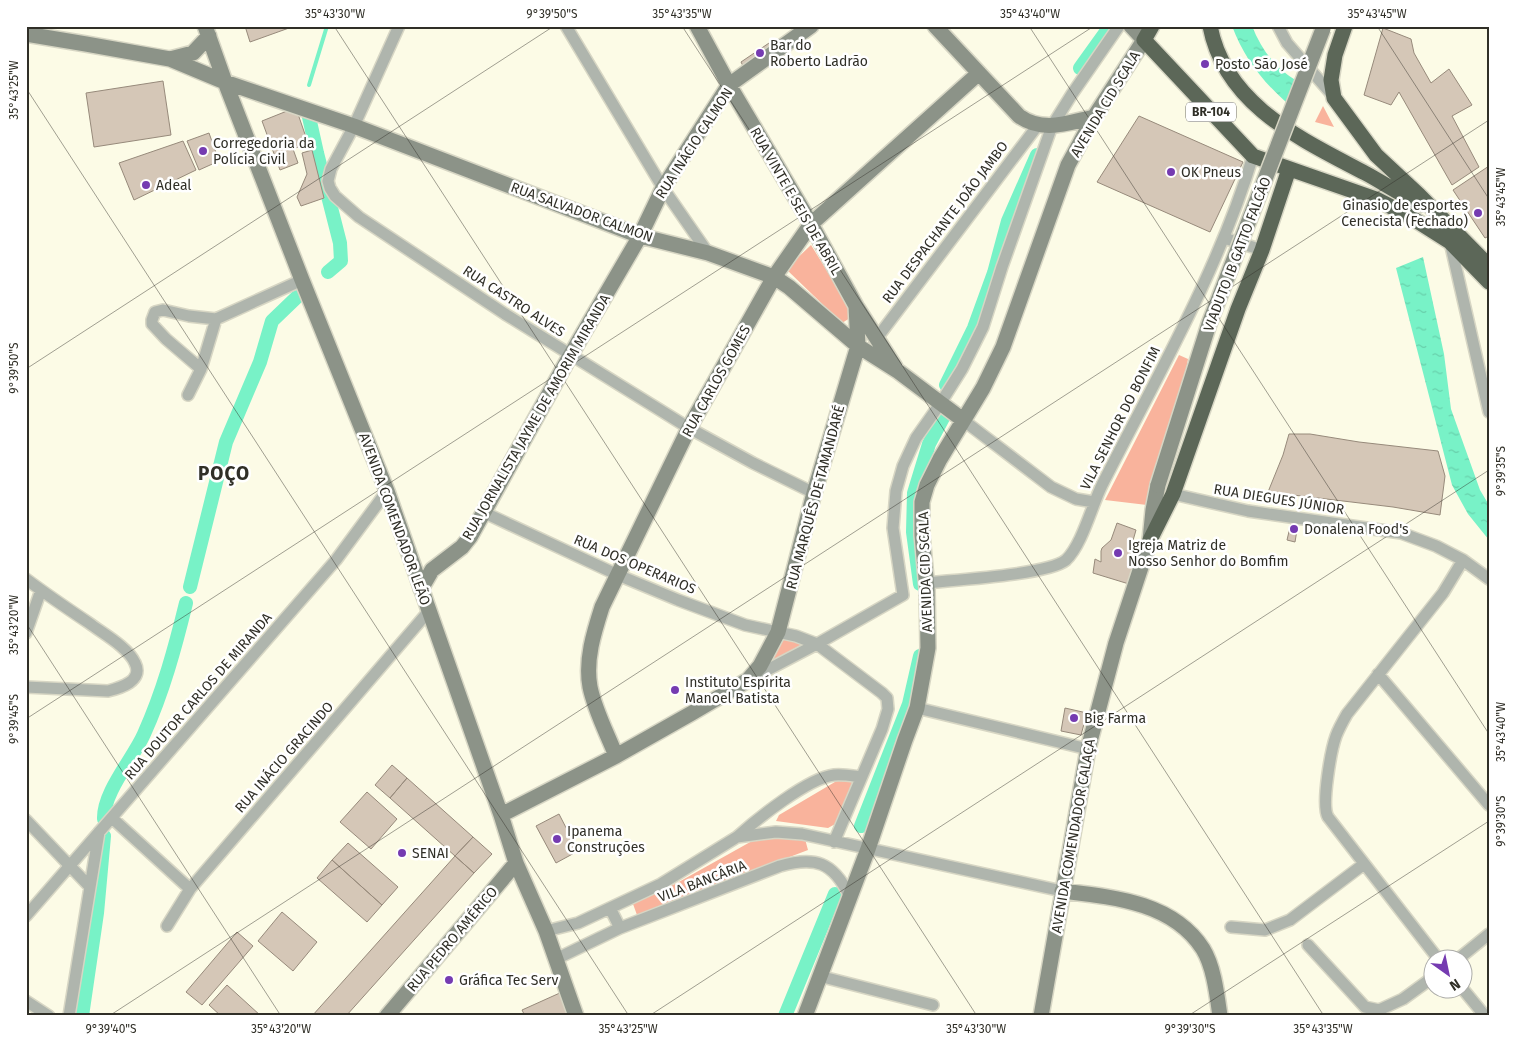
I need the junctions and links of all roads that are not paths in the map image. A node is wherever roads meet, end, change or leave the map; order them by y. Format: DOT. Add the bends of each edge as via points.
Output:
graph roads {
  1 [pos="399,26"];
  2 [pos="566,26"];
  3 [pos="697,26"];
  4 [pos="811,26"];
  5 [pos="935,26"];
  6 [pos="1119,26"];
  7 [pos="1131,26"];
  8 [pos="1152,26"];
  9 [pos="1210,26"];
  10 [pos="1278,26"];
  11 [pos="1324,26"];
  12 [pos="1345,26"];
  13 [pos="207,31"];
  14 [pos="26,34"];
  15 [pos="1144,40"];
  16 [pos="170,60"];
  17 [pos="979,74"];
  18 [pos="225,82"];
  19 [pos="729,85"];
  20 [pos="1334,98"];
  21 [pos="1094,117"];
  22 [pos="1045,125"];
  23 [pos="354,126"];
  24 [pos="1253,156"];
  25 [pos="1288,169"];
  26 [pos="663,188"];
  27 [pos="1432,208"];
  28 [pos="811,224"];
  29 [pos="640,236"];
  30 [pos="1224,238"];
  31 [pos="1450,242"];
  32 [pos="1262,250"];
  33 [pos="708,253"];
  34 [pos="1489,266"];
  35 [pos="774,277"];
  36 [pos="302,280"];
  37 [pos="1489,282"];
  38 [pos="856,306"];
  39 [pos="216,319"];
  40 [pos="877,338"];
  41 [pos="858,346"];
  42 [pos="570,356"];
  43 [pos="201,369"];
  44 [pos="899,372"];
  45 [pos="188,396"];
  46 [pos="940,404"];
  47 [pos="1489,412"];
  48 [pos="963,420"];
  49 [pos="689,428"];
  50 [pos="1158,485"];
  51 [pos="387,492"];
  52 [pos="814,493"];
  53 [pos="1173,494"];
  54 [pos="1094,502"];
  55 [pos="485,513"];
  56 [pos="1150,540"];
  57 [pos="1463,560"];
  58 [pos="618,575"];
  59 [pos="26,579"];
  60 [pos="1489,579"];
  61 [pos="926,583"];
  62 [pos="420,588"];
  63 [pos="41,590"];
  64 [pos="428,612"];
  65 [pos="778,632"];
  66 [pos="26,633"];
  67 [pos="817,644"];
  68 [pos="1378,674"];
  69 [pos="748,680"];
  70 [pos="26,687"];
  71 [pos="917,708"];
  72 [pos="1088,749"];
  73 [pos="616,756"];
  74 [pos="862,776"];
  75 [pos="1489,805"];
  76 [pos="501,815"];
  77 [pos="112,818"];
  78 [pos="26,820"];
  79 [pos="98,832"];
  80 [pos="737,837"];
  81 [pos="834,842"];
  82 [pos="868,849"];
  83 [pos="516,863"];
  84 [pos="1364,864"];
  85 [pos="69,865"];
  86 [pos="1064,884"];
  87 [pos="90,887"];
  88 [pos="190,889"];
  89 [pos="849,895"];
  90 [pos="610,908"];
  91 [pos="26,916"];
  92 [pos="166,926"];
  93 [pos="1232,927"];
  94 [pos="620,928"];
  95 [pos="546,931"];
  96 [pos="1489,934"];
  97 [pos="1308,945"];
  98 [pos="1431,950"];
  99 [pos="1469,950"];
  100 [pos="556,959"];
  101 [pos="819,976"];
  102 [pos="1422,985"];
  103 [pos="1472,1000"];
  104 [pos="26,1001"];
  105 [pos="933,1005"];
  106 [pos="391,1014"];
  107 [pos="49,1016"];
  108 [pos="69,1016"];
  109 [pos="576,1016"];
  110 [pos="805,1016"];
  111 [pos="1041,1016"];
  112 [pos="1220,1016"];
  113 [pos="1485,1016"];
  1 -- 23 [label="street"];
  2 -- 26 [label="street"];
  3 -- 19 [label="street, RUA VINTE E SEIS DE ABRIL"];
  4 -- 19 [label="street, RUA INÁCIO CALMON"];
  5 -- 17 [label="street"];
  6 -- 22 [label="street, AVENIDA CID SCALA" via="1072,94"];
  7 -- 15 [label="street"];
  8 -- 15 [label="highway"];
  9 -- 27 [label="highway" via="1224,66 1241,91 1265,114 1299,138"];
  10 -- 20 [label="street" via="1287,43"];
  11 -- 50 [label="street, VIADUTO IB GATTO FALCÃO, bridge" via="1210,324"];
  12 -- 20 [label="highway" via="1331,80"];
  13 -- 16 [label="street" via="193,52"];
  13 -- 18 [label="street, AVENIDA COMENDADOR LEÃO"];
  14 -- 16 [label="street, RUA SALVADOR CALMON"];
  15 -- 21 [label="street, AVENIDA CID SCALA"];
  15 -- 24 [label="highway, BR-104"];
  16 -- 18 [label="street, RUA SALVADOR CALMON"];
  17 -- 22 [label="street" via="1019,116 1028,122"];
  17 -- 28 [label="street, RUA CARLOS GOMES"];
  18 -- 23 [label="street, RUA SALVADOR CALMON"];
  18 -- 36 [label="street, AVENIDA COMENDADOR LEÃO"];
  19 -- 26 [label="street, RUA INÁCIO CALMON"];
  19 -- 28 [label="street, RUA VINTE E SEIS DE ABRIL"];
  20 -- 27 [label="highway" via="1376,156"];
  21 -- 22 [label="street"];
  21 -- 48 [label="street, AVENIDA CID SCALA" via="1068,165 1003,347"];
  22 -- 40 [label="street, RUA DESPACHANTE JOÃO JAMBO"];
  22 -- 46 [label="street, AVENIDA CID SCALA" via="982,327 962,369"];
  23 -- 29 [label="street, RUA SALVADOR CALMON"];
  23 -- 42 [label="street, RUA CASTRO ALVES" via="330,169 328,181 335,196 359,217"];
  24 -- 25 [label="highway, BR-104"];
  24 -- 30 [label="street, VILA SENHOR DO BONFIM"];
  25 -- 31 [label="highway, BR-104" via="1376,199"];
  25 -- 32 [label="highway"];
  26 -- 29 [label="street, RUA INÁCIO CALMON"];
  26 -- 33 [label="street"];
  27 -- 34 [label="highway"];
  28 -- 35 [label="street, RUA CARLOS GOMES"];
  28 -- 38 [label="street, RUA VINTE E SEIS DE ABRIL"];
  29 -- 33 [label="street, RUA SALVADOR CALMON"];
  29 -- 42 [label="street, RUA JORNALISTA JAYME DE AMORIM MIRANDA"];
  30 -- 32 [label="street"];
  30 -- 54 [label="street, VILA SENHOR DO BONFIM" via="1165,364"];
  31 -- 37 [label="highway, BR-104"];
  31 -- 47 [label="street"];
  32 -- 53 [label="highway"];
  33 -- 35 [label="street, RUA SALVADOR CALMON"];
  35 -- 41 [label="street, RUA SALVADOR CALMON"];
  35 -- 49 [label="street, RUA CARLOS GOMES"];
  36 -- 39 [label="street"];
  36 -- 51 [label="street, AVENIDA COMENDADOR LEÃO"];
  38 -- 40 [label="street, RUA VINTE E SEIS DE ABRIL"];
  38 -- 41 [label="street, RUA MARQUÊS DE TAMANDARÉ"];
  39 -- 43 [label="street"];
  39 -- 43 [label="street" via="163,310 155,312 152,317 152,324 157,330"];
  40 -- 44 [label="street, RUA VINTE E SEIS DE ABRIL"];
  41 -- 44 [label="street, RUA SALVADOR CALMON"];
  41 -- 52 [label="street, RUA MARQUÊS DE TAMANDARÉ"];
  42 -- 49 [label="street, RUA CASTRO ALVES"];
  42 -- 55 [label="street, RUA JORNALISTA JAYME DE AMORIM MIRANDA"];
  43 -- 45 [label="street"];
  44 -- 46 [label="street, RUA SALVADOR CALMON"];
  46 -- 48 [label="street, RUA SALVADOR CALMON"];
  46 -- 67 [label="street, AVENIDA CID SCALA" via="916,438 896,491 893,528 903,595"];
  48 -- 54 [label="street" via="1051,487 1076,499"];
  48 -- 61 [label="street, AVENIDA CID SCALA" via="927,485 922,502"];
  49 -- 52 [label="street, RUA CASTRO ALVES"];
  49 -- 58 [label="street, RUA CARLOS GOMES"];
  50 -- 56 [label="street, AVENIDA COMENDADOR CALAÇA"];
  51 -- 62 [label="street, AVENIDA COMENDADOR LEÃO"];
  51 -- 77 [label="street, RUA DOUTOR CARLOS DE MIRANDA" via="336,560"];
  52 -- 65 [label="street, RUA MARQUÊS DE TAMANDARÉ"];
  53 -- 56 [label="highway"];
  53 -- 57 [label="street, RUA DIEGUES JÚNIOR" via="1248,511 1401,533"];
  54 -- 61 [label="street, VILA SENHOR DO BONFIM" via="1075,547 1058,565 1037,571"];
  55 -- 58 [label="street, RUA DOS OPERARIOS"];
  55 -- 62 [label="street, RUA JORNALISTA JAYME DE AMORIM MIRANDA" via="462,547 432,570"];
  56 -- 72 [label="street, AVENIDA COMENDADOR CALAÇA" via="1116,643"];
  57 -- 60 [label="street, RUA DIEGUES JÚNIOR"];
  57 -- 68 [label="street" via="1443,593"];
  58 -- 65 [label="street, RUA DOS OPERARIOS" via="745,625"];
  58 -- 73 [label="street, RUA CARLOS GOMES" via="595,628 589,669 596,707"];
  59 -- 63 [label="street"];
  61 -- 71 [label="street, AVENIDA CID SCALA" via="928,648"];
  62 -- 64 [label="street, AVENIDA COMENDADOR LEÃO"];
  63 -- 66 [label="street"];
  63 -- 70 [label="street" via="116,642 135,663 137,670 129,684 108,691"];
  64 -- 76 [label="street, AVENIDA COMENDADOR LEÃO"];
  64 -- 88 [label="street, RUA INÁCIO GRACINDO"];
  65 -- 67 [label="street, RUA DOS OPERARIOS"];
  65 -- 69 [label="street, RUA MARQUÊS DE TAMANDARÉ" via="760,666"];
  67 -- 69 [label="street"];
  67 -- 74 [label="street, RUA DOS OPERARIOS" via="887,698 888,709 882,729"];
  68 -- 75 [label="street"];
  68 -- 84 [label="street" via="1347,714 1337,735 1331,752 1325,808 1328,817"];
  69 -- 73 [label="street"];
  71 -- 72 [label="street"];
  71 -- 82 [label="street, AVENIDA CID SCALA"];
  72 -- 86 [label="street, AVENIDA COMENDADOR CALAÇA"];
  73 -- 76 [label="street"];
  74 -- 80 [label="street" via="833,775 816,780 762,815"];
  74 -- 81 [label="street"];
  76 -- 83 [label="street, AVENIDA COMENDADOR LEÃO"];
  77 -- 79 [label="street, RUA DOUTOR CARLOS DE MIRANDA"];
  77 -- 88 [label="street"];
  78 -- 85 [label="street"];
  79 -- 85 [label="street, RUA DOUTOR CARLOS DE MIRANDA"];
  79 -- 87 [label="street"];
  80 -- 81 [label="street" via="776,832"];
  80 -- 90 [label="street" via="661,884"];
  81 -- 82 [label="street"];
  82 -- 86 [label="street"];
  82 -- 89 [label="street, AVENIDA CID SCALA"];
  83 -- 95 [label="street, AVENIDA COMENDADOR LEÃO"];
  83 -- 106 [label="street, RUA PEDRO AMÉRICO"];
  84 -- 93 [label="street" via="1290,920 1265,930"];
  84 -- 98 [label="street"];
  85 -- 87 [label="street"];
  85 -- 91 [label="street, RUA DOUTOR CARLOS DE MIRANDA"];
  86 -- 111 [label="street, AVENIDA COMENDADOR CALAÇA"];
  86 -- 112 [label="street" via="1148,906 1169,916 1185,929 1203,950 1216,984"];
  87 -- 108 [label="street"];
  88 -- 92 [label="street, RUA INÁCIO GRACINDO"];
  89 -- 94 [label="street, VILA BANCÁRIA" via="843,883 822,864 797,862"];
  89 -- 101 [label="street, AVENIDA CID SCALA"];
  90 -- 94 [label="street"];
  90 -- 95 [label="street" via="578,923"];
  94 -- 100 [label="street, VILA BANCÁRIA"];
  95 -- 100 [label="street, AVENIDA COMENDADOR LEÃO"];
  96 -- 99 [label="street"];
  97 -- 102 [label="street" via="1365,1007 1379,1010"];
  100 -- 109 [label="street, AVENIDA COMENDADOR LEÃO"];
  101 -- 105 [label="street"];
  101 -- 110 [label="street, AVENIDA CID SCALA"];
  103 -- 113 [label="street"];
  104 -- 107 [label="street"];
}
